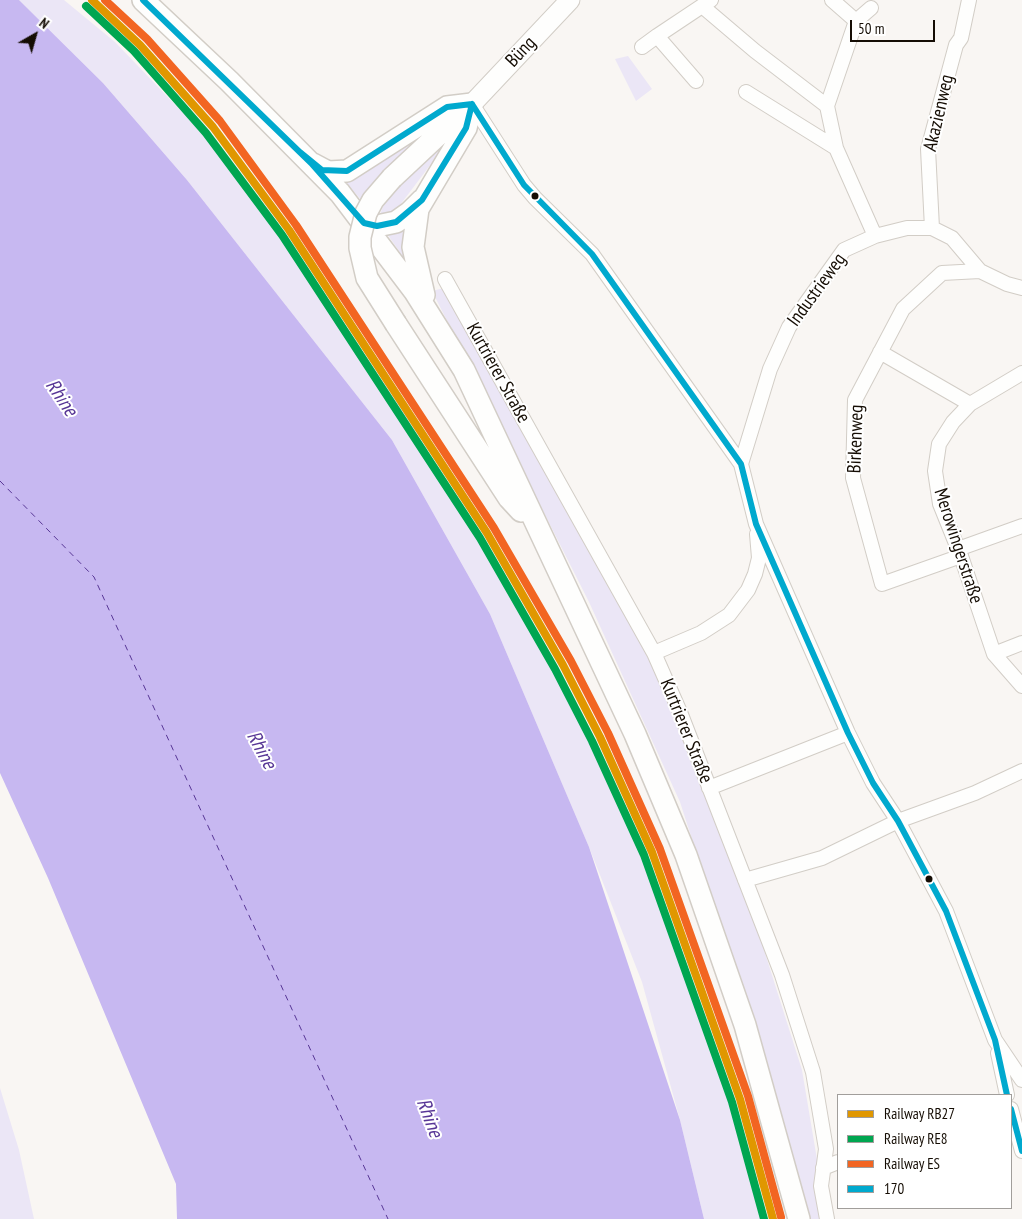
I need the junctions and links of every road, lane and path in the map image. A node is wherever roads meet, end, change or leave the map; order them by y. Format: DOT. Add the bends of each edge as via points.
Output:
graph roads {
  1 [pos="143,0"];
  2 [pos="832,0"];
  3 [pos="969,0"];
  4 [pos="706,3"];
  5 [pos="559,4"];
  6 [pos="871,8"];
  7 [pos="856,21"];
  8 [pos="658,36"];
  9 [pos="642,47"];
  10 [pos="696,80"];
  11 [pos="746,92"];
  12 [pos="472,104"];
  13 [pos="827,106"];
  14 [pos="836,148"];
  15 [pos="311,163"];
  16 [pos="422,200"];
  17 [pos="364,223"];
  18 [pos="932,228"];
  19 [pos="875,236"];
  20 [pos="980,271"];
  21 [pos="445,279"];
  22 [pos="1022,288"];
  23 [pos="431,316"];
  24 [pos="880,352"];
  25 [pos="1022,373"];
  26 [pos="970,404"];
  27 [pos="741,464"];
  28 [pos="756,524"];
  29 [pos="1022,526"];
  30 [pos="539,530"];
  31 [pos="960,553"];
  32 [pos="1022,643"];
  33 [pos="654,653"];
  34 [pos="994,654"];
  35 [pos="1022,686"];
  36 [pos="848,733"];
  37 [pos="1022,771"];
  38 [pos="709,788"];
  39 [pos="898,820"];
  40 [pos="744,880"];
  41 [pos="995,1040"];
  42 [pos="1022,1080"];
  43 [pos="1008,1094"];
  44 [pos="1012,1112"];
  45 [pos="1022,1151"];
  46 [pos="837,1162"];
  47 [pos="824,1168"];
  48 [pos="799,1219"];
  49 [pos="827,1219"];
  1 -- 15 [label="main road"];
  2 -- 7 [label="street"];
  3 -- 18 [label="street, Akazienweg" via="928,150"];
  4 -- 8 [label="street"];
  4 -- 13 [label="street" via="755,51"];
  5 -- 12 [label="street, Büng"];
  6 -- 7 [label="street"];
  7 -- 13 [label="street"];
  8 -- 9 [label="street"];
  8 -- 10 [label="street"];
  11 -- 14 [label="street"];
  12 -- 15 [label="main road" via="447,107 346,171 328,172"];
  12 -- 16 [label="main road" via="466,128"];
  12 -- 27 [label="street" via="524,185 592,254"];
  12 -- 30 [label="main road, bridge" via="392,178 373,200 366,212 360,248 367,278 396,324 509,498"];
  13 -- 14 [label="street"];
  14 -- 19 [label="street"];
  15 -- 17 [label="main road"];
  16 -- 17 [label="main road" via="396,222 377,226"];
  16 -- 23 [label="main road" via="413,247"];
  17 -- 23 [label="main road"];
  18 -- 19 [label="street, Industrieweg" via="907,228"];
  18 -- 20 [label="street, Industrieweg" via="952,238"];
  19 -- 27 [label="street, Industrieweg" via="844,250 789,327 770,369"];
  20 -- 22 [label="street, Industrieweg"];
  20 -- 24 [label="street, Birkenweg" via="942,273 903,309"];
  21 -- 33 [label="street, Kurtrierer Straße"];
  23 -- 30 [label="main road" via="464,370"];
  24 -- 26 [label="street"];
  24 -- 31 [label="street, Birkenweg" via="855,400 853,478 882,584"];
  25 -- 26 [label="street, Merowingerstraße"];
  26 -- 31 [label="street, Merowingerstraße" via="952,422 939,444 935,471 940,504"];
  27 -- 28 [label="street"];
  28 -- 33 [label="street" via="759,558 755,574 748,590 729,615 701,633"];
  28 -- 36 [label="street"];
  29 -- 31 [label="street"];
  30 -- 48 [label="main road" via="635,734 686,855 746,1024"];
  31 -- 34 [label="street, Merowingerstraße"];
  32 -- 34 [label="street"];
  33 -- 38 [label="street, Kurtrierer Straße"];
  34 -- 35 [label="street, Merowingerstraße"];
  36 -- 38 [label="street"];
  36 -- 39 [label="street" via="873,783"];
  37 -- 39 [label="street" via="975,793"];
  38 -- 40 [label="street, Kurtrierer Straße"];
  39 -- 40 [label="street" via="822,858"];
  39 -- 41 [label="street" via="946,911"];
  40 -- 47 [label="street, Kurtrierer Straße" via="788,991 813,1072 826,1149"];
  41 -- 42 [label="street"];
  41 -- 43 [label="street"];
  44 -- 45 [label="street"];
  46 -- 47 [label="street"];
  47 -- 49 [label="street, Kurtrierer Straße" via="821,1186"];
}
